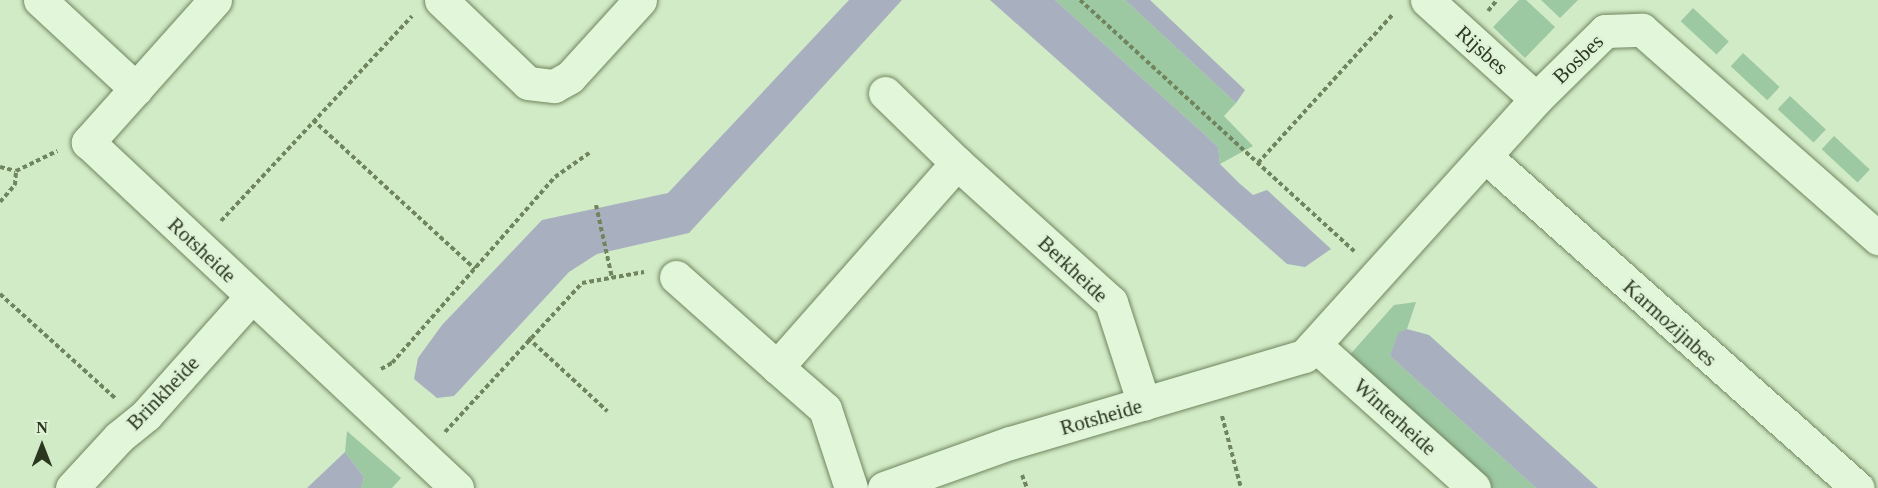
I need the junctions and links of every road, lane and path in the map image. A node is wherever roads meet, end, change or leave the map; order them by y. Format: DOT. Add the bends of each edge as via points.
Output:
graph roads {
  1 [pos="40,0"];
  2 [pos="215,0"];
  3 [pos="640,0"];
  4 [pos="1080,0"];
  5 [pos="430,4"];
  6 [pos="1413,4"];
  7 [pos="136,88"];
  8 [pos="885,93"];
  9 [pos="1536,99"];
  10 [pos="313,120"];
  11 [pos="87,142"];
  12 [pos="589,153"];
  13 [pos="1485,156"];
  14 [pos="957,163"];
  15 [pos="1258,163"];
  16 [pos="0,167"];
  17 [pos="16,171"];
  18 [pos="0,202"];
  19 [pos="596,205"];
  20 [pos="1878,238"];
  21 [pos="198,247"];
  22 [pos="475,269"];
  23 [pos="1380,275"];
  24 [pos="675,277"];
  25 [pos="612,278"];
  26 [pos="0,294"];
  27 [pos="252,296"];
  28 [pos="528,338"];
  29 [pos="1316,346"];
  30 [pos="777,367"];
  31 [pos="1214,384"];
  32 [pos="349,388"];
  33 [pos="1144,404"];
  34 [pos="607,411"];
  35 [pos="140,421"];
  36 [pos="425,458"];
  37 [pos="72,488"];
  38 [pos="457,488"];
  39 [pos="850,488"];
  40 [pos="884,488"];
  41 [pos="1241,488"];
  42 [pos="1474,488"];
  43 [pos="1857,488"];
  1 -- 7 [label="street"];
  2 -- 7 [label="street"];
  3 -- 5 [label="street" via="570,77 554,86 528,83"];
  4 -- 15 [label="path"];
  5 -- 10 [label="path"];
  6 -- 9 [label="street, Rijsbes"];
  6 -- 15 [label="path"];
  7 -- 11 [label="street"];
  8 -- 14 [label="street, Berkheide"];
  9 -- 13 [label="street, Bosbes"];
  9 -- 20 [label="street, Bosbes" via="1605,31 1642,30"];
  10 -- 21 [label="path"];
  10 -- 22 [label="path"];
  11 -- 17 [label="path" via="40,156"];
  11 -- 21 [label="street, Rotsheide"];
  12 -- 22 [label="path" via="555,177"];
  13 -- 23 [label="street, Bosbes"];
  13 -- 43 [label="street, Karmozijnbes"];
  14 -- 30 [label="street"];
  14 -- 33 [label="street, Berkheide" via="1111,302"];
  15 -- 23 [label="path"];
  16 -- 17 [label="path"];
  17 -- 18 [label="path" via="15,185"];
  19 -- 25 [label="path"];
  21 -- 27 [label="street, Rotsheide"];
  22 -- 32 [label="path" via="392,363"];
  23 -- 29 [label="street, Bosbes"];
  24 -- 25 [label="path" via="658,269"];
  24 -- 30 [label="street"];
  25 -- 28 [label="path" via="582,283"];
  26 -- 35 [label="path"];
  27 -- 32 [label="street, Rotsheide"];
  27 -- 35 [label="street, Brinkheide"];
  28 -- 34 [label="path"];
  28 -- 36 [label="path"];
  29 -- 31 [label="street, Rotsheide" via="1298,359"];
  29 -- 42 [label="street, Winterheide"];
  30 -- 39 [label="street" via="825,409"];
  31 -- 33 [label="street, Rotsheide"];
  31 -- 41 [label="path"];
  32 -- 36 [label="street, Rotsheide"];
  33 -- 40 [label="street, Rotsheide" via="1010,443"];
  35 -- 37 [label="street, Brinkheide"];
  36 -- 38 [label="street, Rotsheide"];
}
